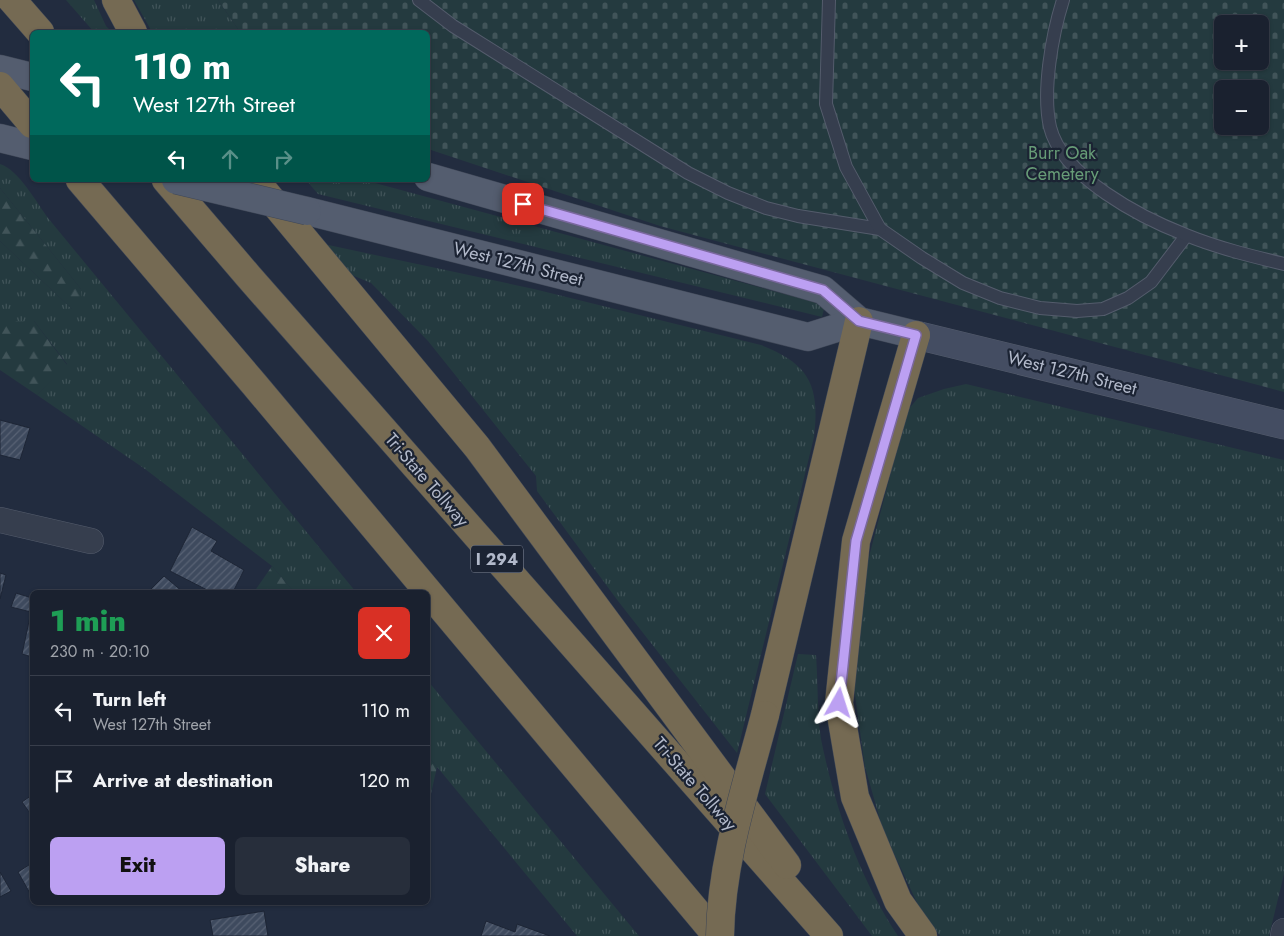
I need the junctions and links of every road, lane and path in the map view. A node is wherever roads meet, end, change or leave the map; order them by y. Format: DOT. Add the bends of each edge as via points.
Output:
graph roads {
  1 [pos="12,0"];
  2 [pos="116,0"];
  3 [pos="418,0"];
  4 [pos="829,0"];
  5 [pos="1063,0"];
  6 [pos="38,30"];
  7 [pos="132,30"];
  8 [pos="0,69"];
  9 [pos="30,76"];
  10 [pos="0,86"];
  11 [pos="30,122"];
  12 [pos="0,138"];
  13 [pos="30,146"];
  14 [pos="430,178"];
  15 [pos="82,182"];
  16 [pos="168,182"];
  17 [pos="184,182"];
  18 [pos="257,182"];
  19 [pos="880,229"];
  20 [pos="1186,236"];
  21 [pos="1284,264"];
  22 [pos="859,321"];
  23 [pos="916,335"];
  24 [pos="1284,425"];
  25 [pos="0,520"];
  26 [pos="91,541"];
  27 [pos="427,590"];
  28 [pos="430,593"];
  29 [pos="1284,931"];
  30 [pos="718,936"];
  31 [pos="829,936"];
  32 [pos="837,936"];
  33 [pos="923,936"];
  34 [pos="1283,936"];
  1 -- 6 [label="highway"];
  2 -- 7 [label="highway"];
  3 -- 19 [label="lane" via="453,26 696,177 766,208"];
  4 -- 19 [label="lane" via="826,104 846,166"];
  5 -- 20 [label="lane" via="1050,57 1048,96 1050,127 1058,147 1100,190 1152,221"];
  8 -- 9 [label="main road"];
  10 -- 11 [label="highway"];
  12 -- 13 [label="main road"];
  14 -- 22 [label="main road, West 127th Street" via="823,290"];
  15 -- 27 [label="highway"];
  16 -- 31 [label="highway, Tri-State Tollway / I 294"];
  17 -- 22 [label="main road, West 127th Street, bridge" via="808,337"];
  18 -- 32 [label="highway" via="477,448"];
  19 -- 20 [label="lane" via="963,283 1000,298 1040,308 1077,311 1103,309 1128,298 1151,282"];
  20 -- 21 [label="lane"];
  22 -- 23 [label="main road, West 127th Street"];
  22 -- 30 [label="highway, bridge" via="732,843"];
  23 -- 24 [label="main road, West 127th Street"];
  23 -- 33 [label="highway" via="856,541 839,703 855,797 898,901"];
  25 -- 26 [label="street"];
  28 -- 30 [label="highway"];
  29 -- 34 [label="street"];
}
